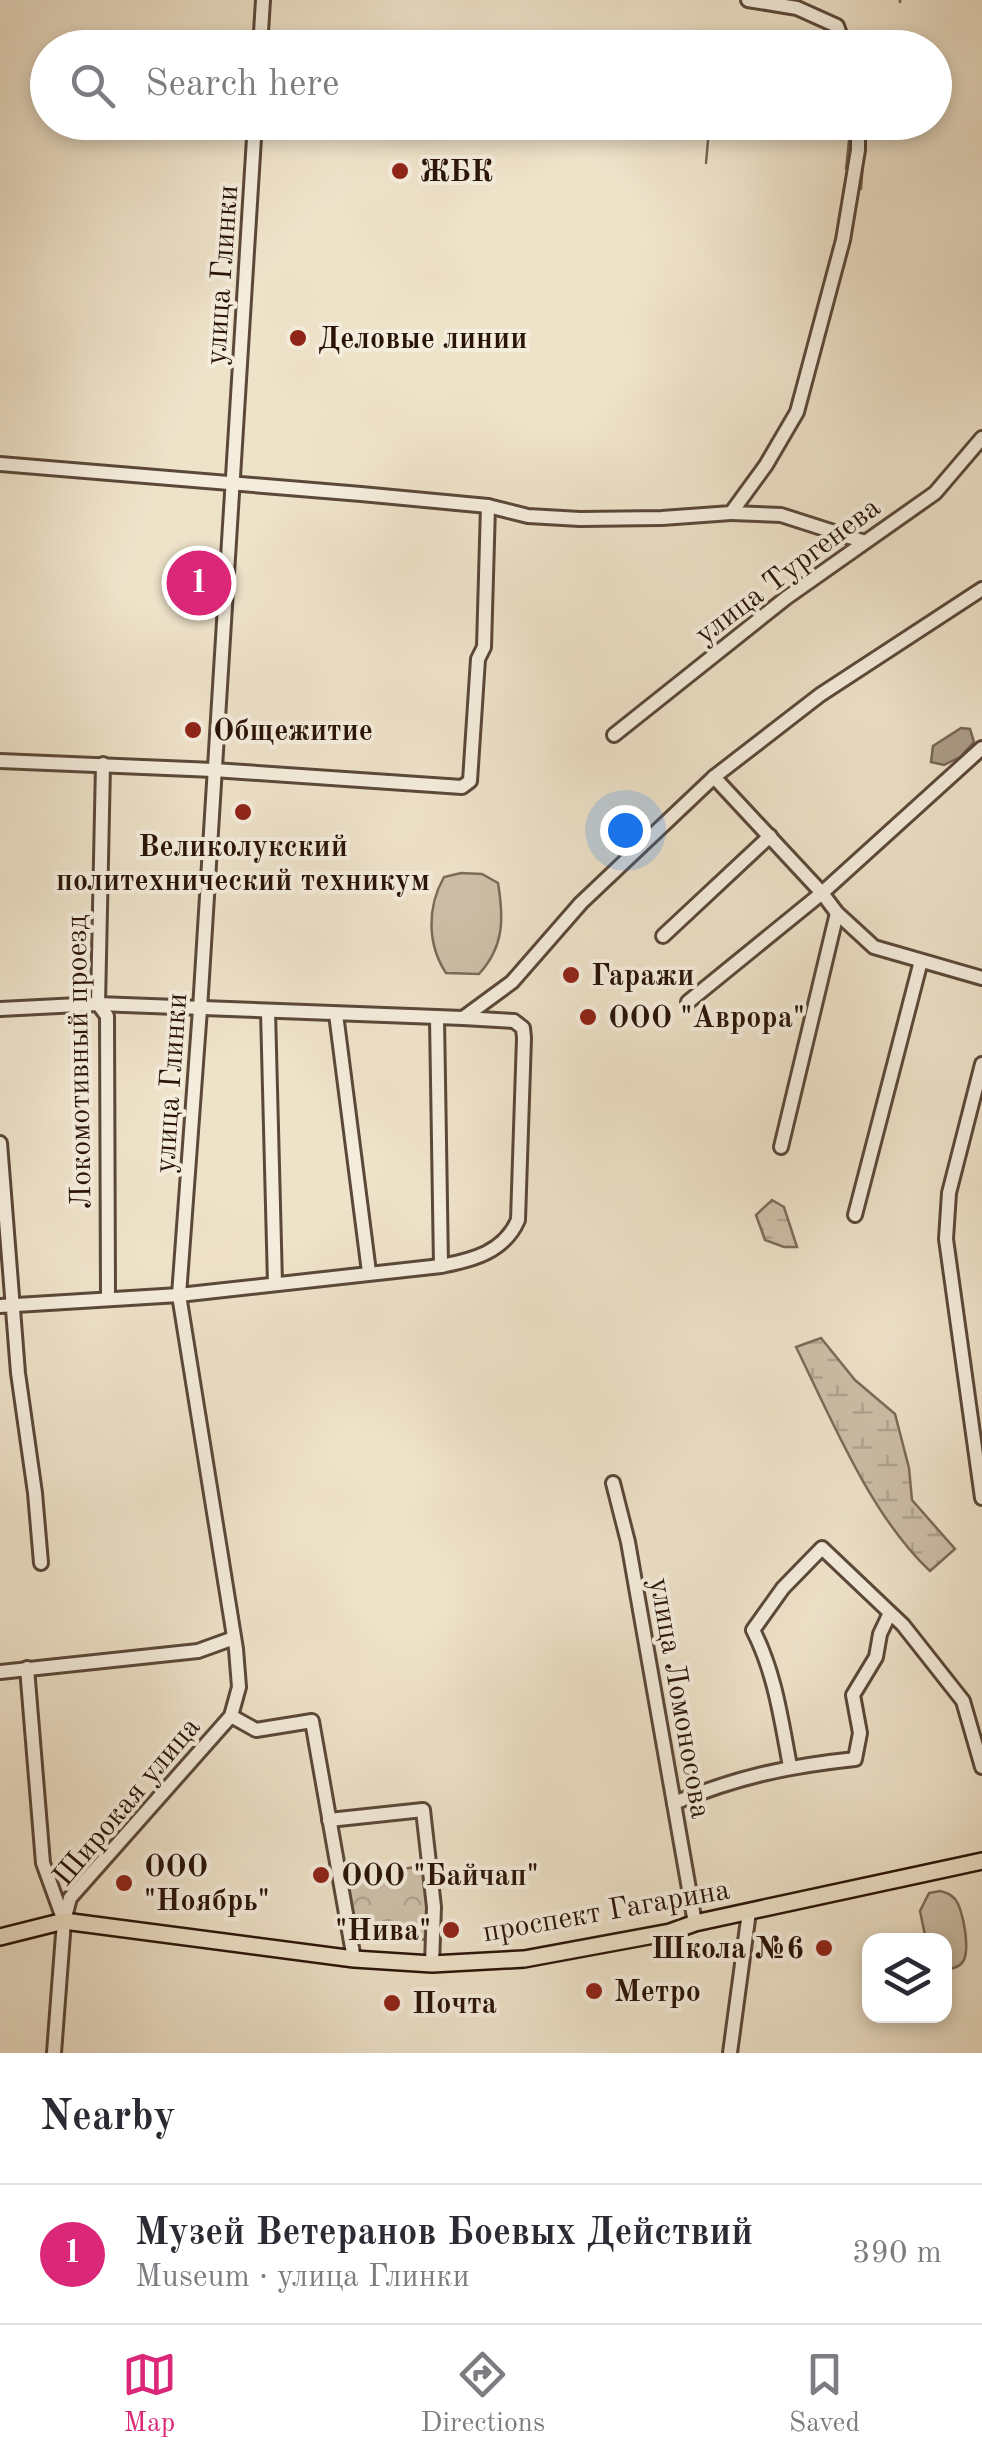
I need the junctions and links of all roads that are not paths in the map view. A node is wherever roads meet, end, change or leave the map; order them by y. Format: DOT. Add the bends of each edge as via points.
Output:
graph roads {
  1 [pos="263,0"];
  2 [pos="748,0"];
  3 [pos="261,30"];
  4 [pos="839,30"];
  5 [pos="254,140"];
  6 [pos="858,140"];
  7 [pos="982,438"];
  8 [pos="0,464"];
  9 [pos="232,484"];
  10 [pos="488,506"];
  11 [pos="731,513"];
  12 [pos="862,541"];
  13 [pos="982,589"];
  14 [pos="614,735"];
  15 [pos="982,748"];
  16 [pos="0,760"];
  17 [pos="103,764"];
  18 [pos="214,770"];
  19 [pos="714,777"];
  20 [pos="770,836"];
  21 [pos="822,893"];
  22 [pos="837,913"];
  23 [pos="663,936"];
  24 [pos="921,961"];
  25 [pos="982,978"];
  26 [pos="688,1002"];
  27 [pos="98,1004"];
  28 [pos="0,1008"];
  29 [pos="200,1009"];
  30 [pos="268,1012"];
  31 [pos="336,1014"];
  32 [pos="437,1018"];
  33 [pos="463,1018"];
  34 [pos="982,1064"];
  35 [pos="0,1144"];
  36 [pos="781,1147"];
  37 [pos="1,1161"];
  38 [pos="855,1215"];
  39 [pos="441,1266"];
  40 [pos="369,1272"];
  41 [pos="275,1284"];
  42 [pos="179,1295"];
  43 [pos="108,1298"];
  44 [pos="6,1306"];
  45 [pos="613,1483"];
  46 [pos="982,1498"];
  47 [pos="41,1563"];
  48 [pos="889,1615"];
  49 [pos="234,1638"];
  50 [pos="27,1668"];
  51 [pos="0,1672"];
  52 [pos="231,1716"];
  53 [pos="790,1766"];
  54 [pos="982,1767"];
  55 [pos="674,1802"];
  56 [pos="329,1820"];
  57 [pos="982,1861"];
  58 [pos="748,1912"];
  59 [pos="64,1921"];
  60 [pos="695,1923"];
  61 [pos="0,1938"];
  62 [pos="354,1958"];
  63 [pos="432,1964"];
  64 [pos="54,2053"];
  65 [pos="730,2053"];
  1 -- 3 [label="street"];
  2 -- 4 [label="street" via="797,8"];
  5 -- 9 [label="street, улица Глинки"];
  6 -- 11 [label="street" via="843,240 796,412"];
  7 -- 12 [label="street, улица Тургенева" via="935,492"];
  8 -- 9 [label="street"];
  9 -- 10 [label="street"];
  9 -- 18 [label="street, улица Глинки"];
  10 -- 11 [label="street" via="580,519"];
  10 -- 18 [label="street" via="484,646 470,781 462,787"];
  11 -- 12 [label="street" via="781,516"];
  12 -- 14 [label="street, улица Тургенева"];
  13 -- 19 [label="street" via="820,695"];
  15 -- 21 [label="street"];
  16 -- 17 [label="street"];
  17 -- 18 [label="street"];
  17 -- 27 [label="street, Локомотивный проезд"];
  18 -- 29 [label="street, улица Глинки"];
  19 -- 20 [label="street"];
  19 -- 33 [label="street" via="581,904 512,982"];
  20 -- 21 [label="street"];
  20 -- 23 [label="street"];
  21 -- 22 [label="street"];
  21 -- 26 [label="street"];
  22 -- 24 [label="street" via="874,948"];
  22 -- 36 [label="street"];
  24 -- 25 [label="street"];
  24 -- 38 [label="street"];
  27 -- 28 [label="street"];
  27 -- 29 [label="street"];
  27 -- 43 [label="street, Локомотивный проезд" via="107,1016"];
  29 -- 30 [label="street"];
  29 -- 42 [label="street, улица Глинки"];
  30 -- 31 [label="street"];
  30 -- 41 [label="street"];
  31 -- 32 [label="street"];
  31 -- 40 [label="street"];
  32 -- 33 [label="street"];
  32 -- 39 [label="street"];
  33 -- 39 [label="street" via="514,1021 523,1028 518,1220 498,1247"];
  34 -- 46 [label="street" via="950,1192 946,1238"];
  35 -- 37 [label="street"];
  37 -- 44 [label="street"];
  39 -- 40 [label="street"];
  40 -- 41 [label="street"];
  41 -- 42 [label="street"];
  42 -- 43 [label="street"];
  42 -- 49 [label="street, улица Глинки"];
  43 -- 44 [label="street"];
  44 -- 47 [label="street"];
  45 -- 55 [label="street, улица Ломоносова"];
  48 -- 53 [label="street" via="876,1657 853,1694 860,1733 855,1759"];
  48 -- 53 [label="street" via="822,1548 754,1630 776,1688"];
  48 -- 54 [label="street" via="963,1701"];
  49 -- 50 [label="street" via="198,1651"];
  49 -- 52 [label="street, улица Глинки" via="239,1686"];
  50 -- 51 [label="street"];
  50 -- 59 [label="street" via="44,1864"];
  52 -- 56 [label="street" via="256,1730 312,1721"];
  52 -- 59 [label="street, Широкая улица" via="70,1898"];
  53 -- 55 [label="street"];
  55 -- 60 [label="street, улица Ломоносова"];
  56 -- 62 [label="street"];
  56 -- 63 [label="street" via="424,1810 434,1906"];
  57 -- 58 [label="main road, проспект Гагарина"];
  58 -- 60 [label="main road, проспект Гагарина"];
  58 -- 65 [label="street"];
  59 -- 61 [label="main road, проспект Гагарина"];
  59 -- 62 [label="main road, проспект Гагарина"];
  59 -- 64 [label="street"];
  60 -- 63 [label="main road, проспект Гагарина" via="524,1959"];
  62 -- 63 [label="main road, проспект Гагарина"];
}
